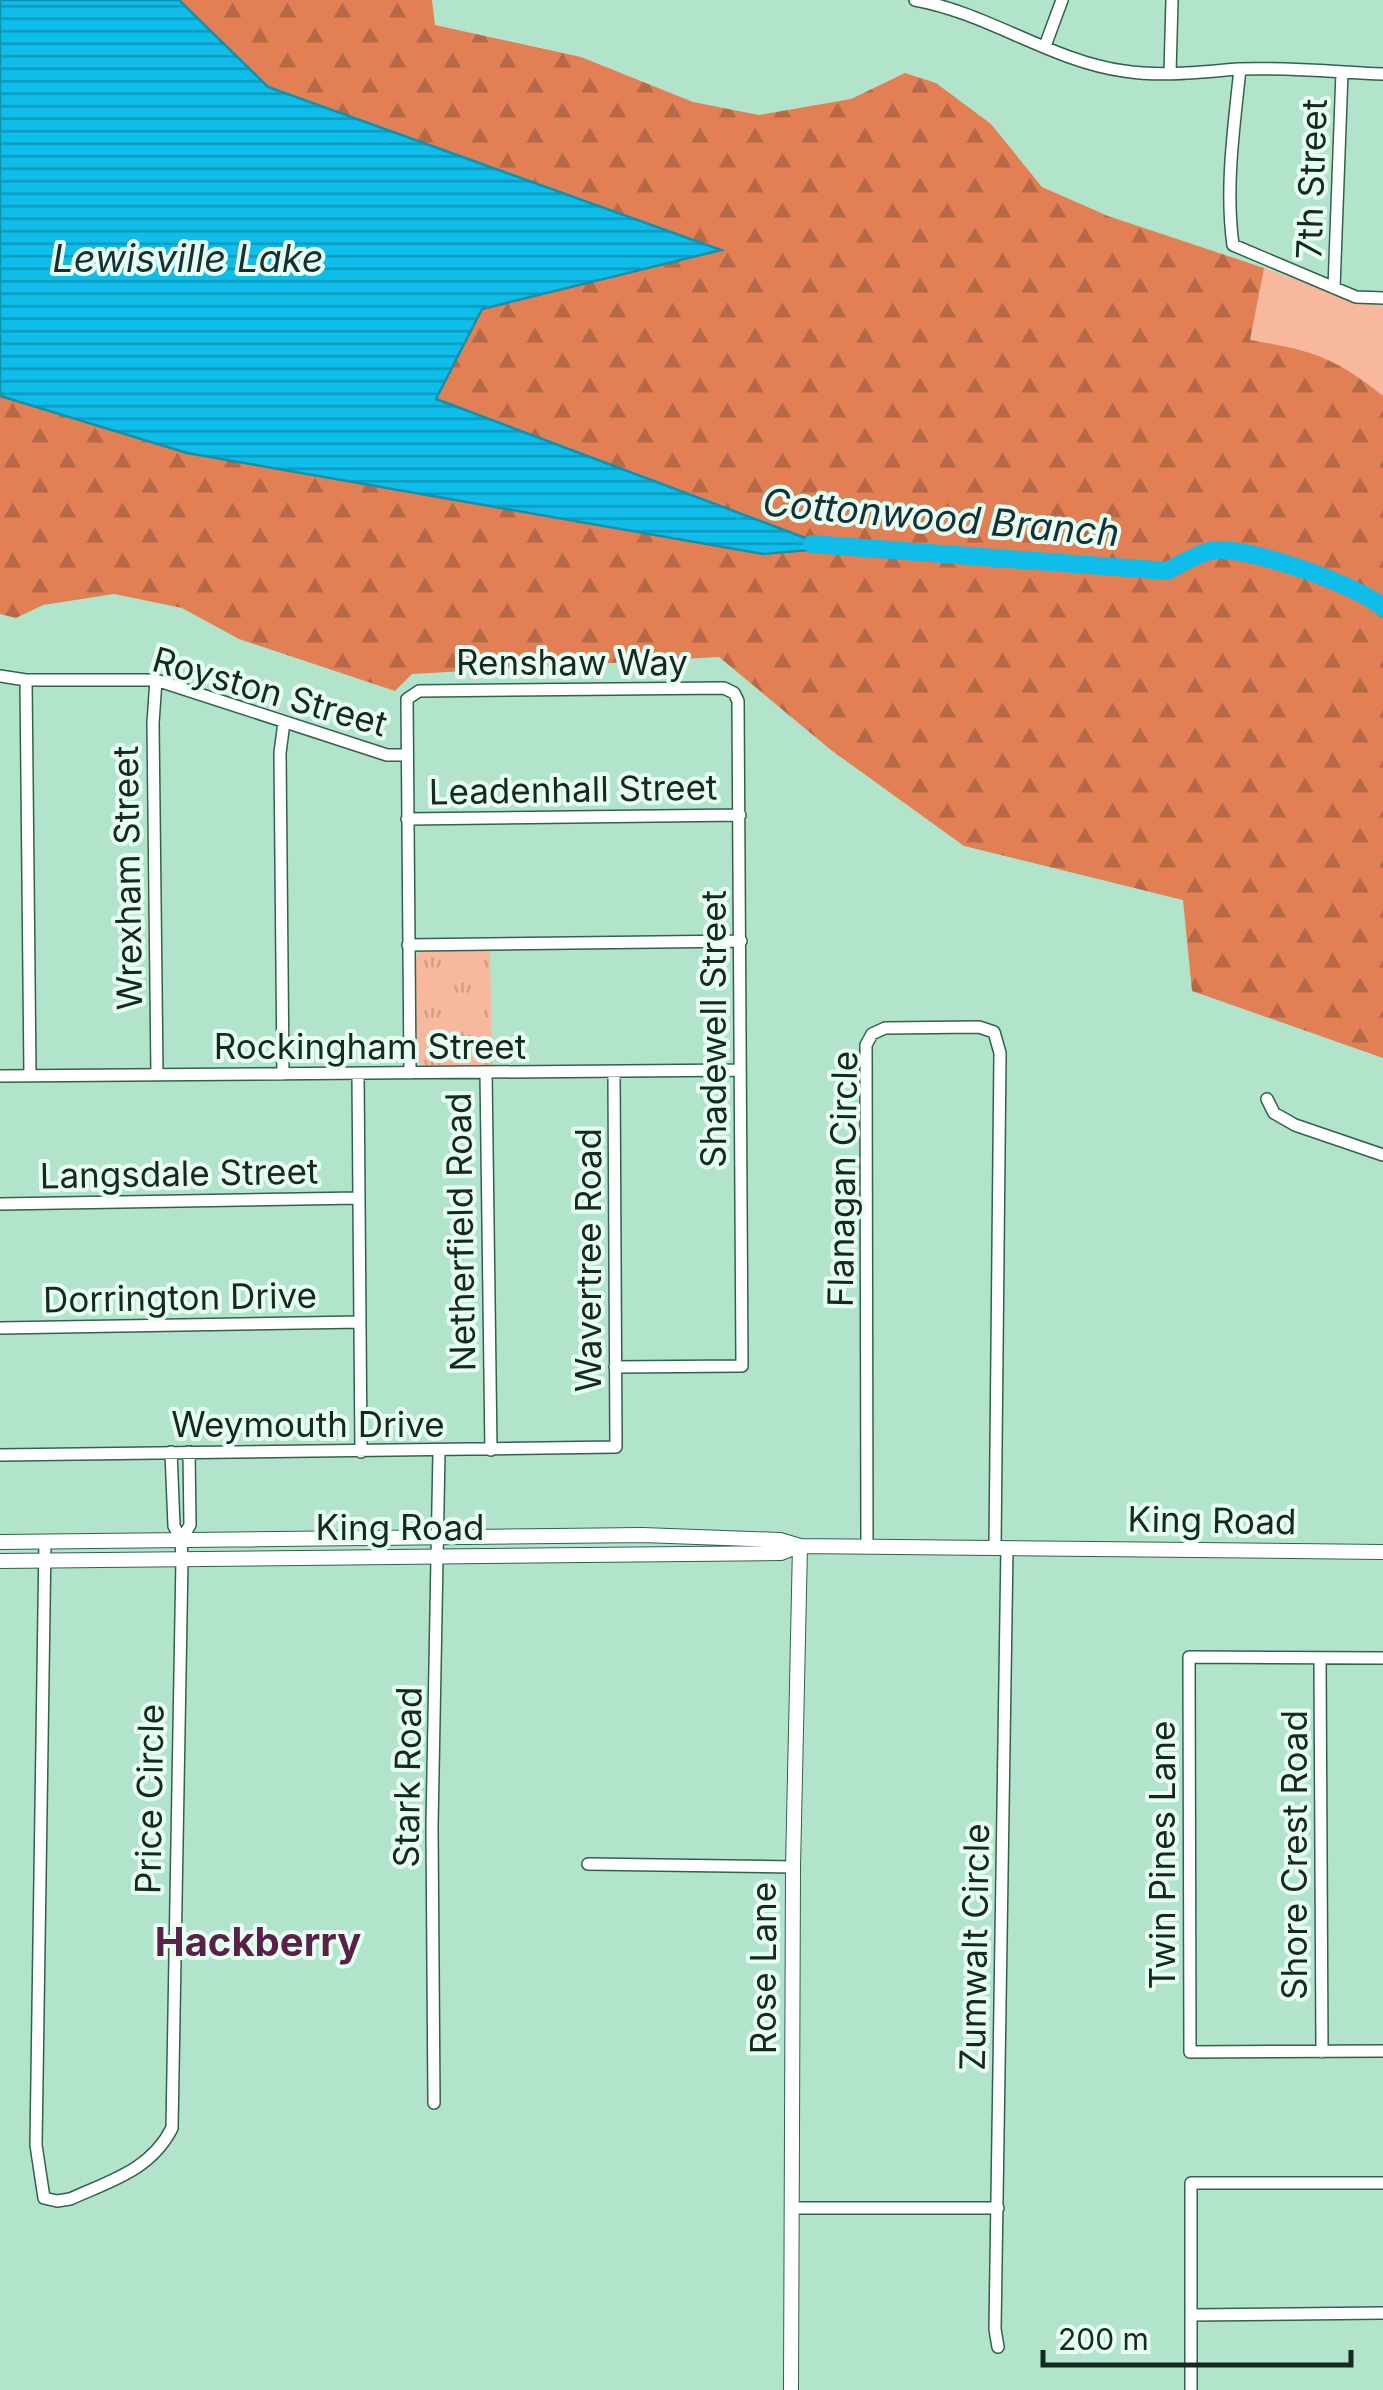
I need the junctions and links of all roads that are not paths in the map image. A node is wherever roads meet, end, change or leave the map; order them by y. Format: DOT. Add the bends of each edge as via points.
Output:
graph roads {
  1 [pos="916,0"];
  2 [pos="1062,0"];
  3 [pos="1172,0"];
  4 [pos="951,3"];
  5 [pos="1045,46"];
  6 [pos="1240,69"];
  7 [pos="1342,72"];
  8 [pos="1170,73"];
  9 [pos="1383,74"];
  10 [pos="1334,288"];
  11 [pos="1383,298"];
  12 [pos="0,676"];
  13 [pos="26,680"];
  14 [pos="156,680"];
  15 [pos="734,693"];
  16 [pos="284,722"];
  17 [pos="406,755"];
  18 [pos="740,815"];
  19 [pos="407,818"];
  20 [pos="741,941"];
  21 [pos="408,944"];
  22 [pos="740,1070"];
  23 [pos="486,1072"];
  24 [pos="614,1072"];
  25 [pos="410,1073"];
  26 [pos="283,1074"];
  27 [pos="358,1074"];
  28 [pos="157,1075"];
  29 [pos="0,1076"];
  30 [pos="30,1076"];
  31 [pos="1266,1099"];
  32 [pos="1383,1156"];
  33 [pos="359,1198"];
  34 [pos="0,1204"];
  35 [pos="360,1322"];
  36 [pos="0,1328"];
  37 [pos="616,1368"];
  38 [pos="616,1447"];
  39 [pos="491,1450"];
  40 [pos="171,1452"];
  41 [pos="189,1452"];
  42 [pos="361,1452"];
  43 [pos="438,1452"];
  44 [pos="0,1455"];
  45 [pos="565,1536"];
  46 [pos="439,1538"];
  47 [pos="260,1539"];
  48 [pos="181,1540"];
  49 [pos="45,1541"];
  50 [pos="0,1542"];
  51 [pos="800,1546"];
  52 [pos="866,1547"];
  53 [pos="1001,1548"];
  54 [pos="1383,1552"];
  55 [pos="565,1556"];
  56 [pos="259,1558"];
  57 [pos="439,1558"];
  58 [pos="182,1559"];
  59 [pos="45,1560"];
  60 [pos="0,1561"];
  61 [pos="1320,1658"];
  62 [pos="1383,1658"];
  63 [pos="588,1864"];
  64 [pos="793,1867"];
  65 [pos="1322,2052"];
  66 [pos="1383,2052"];
  67 [pos="434,2103"];
  68 [pos="1383,2183"];
  69 [pos="793,2208"];
  70 [pos="998,2208"];
  71 [pos="1191,2314"];
  72 [pos="1383,2314"];
  73 [pos="998,2347"];
  74 [pos="791,2390"];
  75 [pos="1191,2390"];
  1 -- 4 [label="street"];
  2 -- 5 [label="street"];
  3 -- 8 [label="street"];
  4 -- 5 [label="street"];
  5 -- 8 [label="street" via="1124,71"];
  6 -- 7 [label="street"];
  6 -- 8 [label="street"];
  6 -- 10 [label="street" via="1233,245"];
  7 -- 9 [label="street"];
  7 -- 10 [label="street, 7th Street"];
  10 -- 11 [label="street"];
  12 -- 13 [label="street, Royston Street"];
  13 -- 14 [label="street, Royston Street"];
  13 -- 30 [label="street"];
  14 -- 16 [label="street, Royston Street"];
  14 -- 28 [label="street, Wrexham Street"];
  15 -- 17 [label="street, Renshaw Way" via="419,691 406,707"];
  15 -- 18 [label="street, Shadewell Street"];
  16 -- 17 [label="street, Royston Street"];
  16 -- 26 [label="street"];
  17 -- 19 [label="street"];
  18 -- 19 [label="street, Leadenhall Street"];
  18 -- 20 [label="street, Shadewell Street"];
  19 -- 21 [label="street"];
  20 -- 21 [label="street"];
  20 -- 22 [label="street, Shadewell Street"];
  21 -- 25 [label="street"];
  22 -- 24 [label="street, Rockingham Street"];
  22 -- 37 [label="street, Shadewell Street" via="742,1366"];
  23 -- 24 [label="street, Rockingham Street"];
  23 -- 25 [label="street, Rockingham Street"];
  23 -- 39 [label="street, Netherfield Road"];
  24 -- 37 [label="street, Wavertree Road"];
  25 -- 27 [label="street, Rockingham Street"];
  26 -- 27 [label="street, Rockingham Street"];
  26 -- 28 [label="street, Rockingham Street"];
  27 -- 33 [label="street"];
  28 -- 30 [label="street, Rockingham Street"];
  29 -- 30 [label="street, Rockingham Street"];
  31 -- 32 [label="street" via="1274,1113 1295,1125"];
  33 -- 34 [label="street, Langsdale Street"];
  33 -- 35 [label="street"];
  35 -- 36 [label="street, Dorrington Drive"];
  35 -- 42 [label="street"];
  37 -- 38 [label="street, Wavertree Road"];
  38 -- 39 [label="street, Weymouth Drive"];
  39 -- 43 [label="street, Weymouth Drive"];
  40 -- 41 [label="street, Weymouth Drive"];
  40 -- 44 [label="street, Weymouth Drive"];
  40 -- 48 [label="street" via="174,1526"];
  41 -- 42 [label="street, Weymouth Drive"];
  41 -- 48 [label="street" via="190,1525"];
  42 -- 43 [label="street, Weymouth Drive"];
  43 -- 46 [label="street, Stark Road"];
  45 -- 46 [label="street, King Road"];
  45 -- 51 [label="street, King Road" via="780,1540"];
  45 -- 55 [label="street"];
  46 -- 47 [label="street, King Road"];
  46 -- 57 [label="street, Stark Road"];
  47 -- 48 [label="street, King Road"];
  47 -- 56 [label="street"];
  48 -- 49 [label="street, King Road"];
  48 -- 58 [label="street"];
  49 -- 50 [label="street, King Road"];
  49 -- 59 [label="street, Price Circle"];
  51 -- 52 [label="street, King Road"];
  51 -- 55 [label="street, King Road" via="780,1553"];
  51 -- 64 [label="street, Rose Lane"];
  52 -- 53 [label="street, King Road"];
  52 -- 53 [label="street, Flanagan Circle" via="866,1045 885,1028 979,1027 994,1032 1000,1053"];
  53 -- 54 [label="street, King Road"];
  53 -- 70 [label="street, Zumwalt Circle"];
  55 -- 57 [label="street, King Road"];
  56 -- 57 [label="street, King Road"];
  56 -- 58 [label="street, King Road"];
  57 -- 67 [label="street, Stark Road"];
  58 -- 59 [label="street, King Road"];
  58 -- 59 [label="street, Price Circle" via="172,2128 146,2162 57,2201 44,2198 36,2145"];
  59 -- 60 [label="street, King Road"];
  61 -- 62 [label="street"];
  61 -- 65 [label="street, Shore Crest Road"];
  61 -- 65 [label="street, Twin Pines Lane" via="1189,1657 1190,2052"];
  63 -- 64 [label="street"];
  64 -- 69 [label="street, Rose Lane"];
  65 -- 66 [label="street"];
  68 -- 71 [label="street" via="1191,2184"];
  69 -- 70 [label="street"];
  69 -- 74 [label="street, Rose Lane"];
  70 -- 73 [label="street, Zumwalt Circle"];
  71 -- 72 [label="street"];
  71 -- 75 [label="street"];
}
